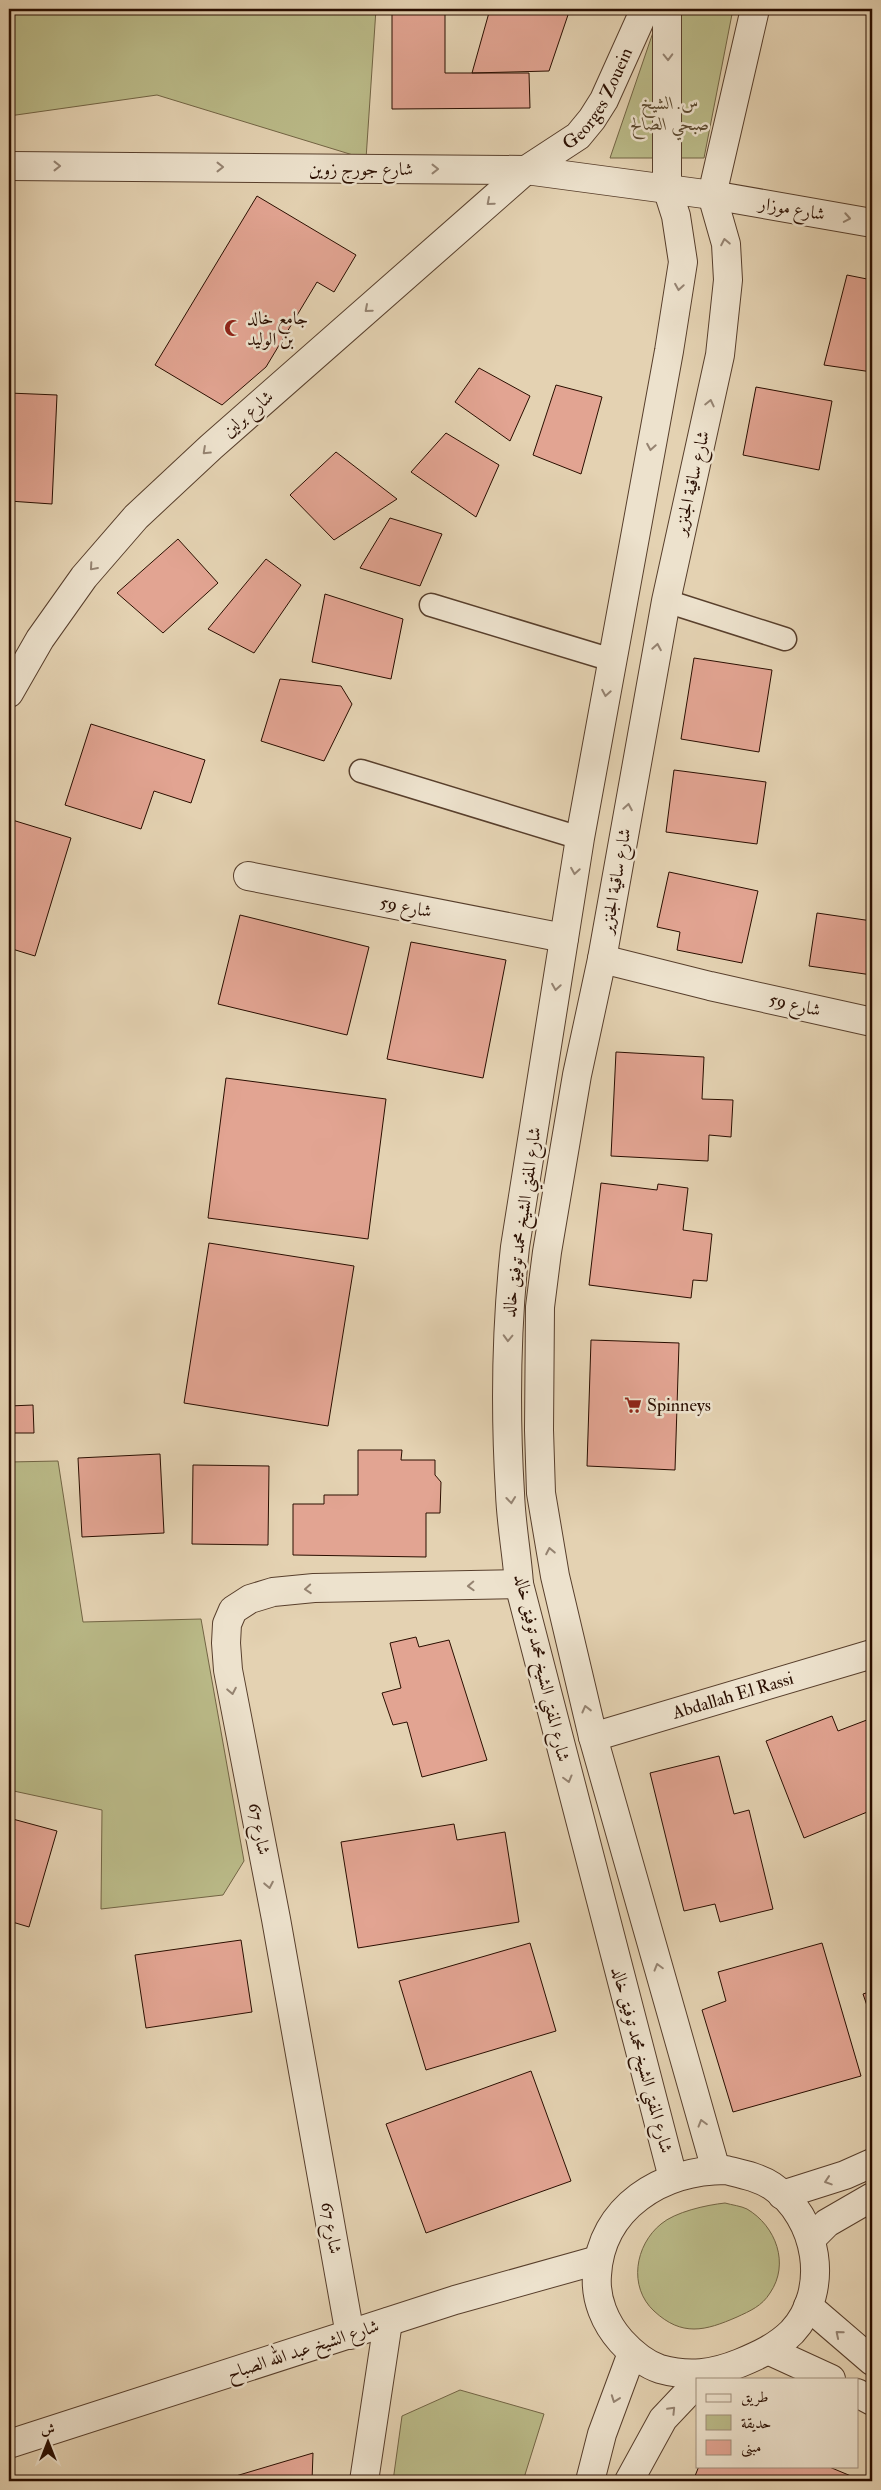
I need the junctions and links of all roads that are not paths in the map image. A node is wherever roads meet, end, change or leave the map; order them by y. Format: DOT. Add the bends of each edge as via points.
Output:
graph roads {
  1 [pos="646,9"];
  2 [pos="666,9"];
  3 [pos="755,9"];
  4 [pos="9,166"];
  5 [pos="526,170"];
  6 [pos="667,188"];
  7 [pos="712,195"];
  8 [pos="872,223"];
  9 [pos="666,602"];
  10 [pos="431,605"];
  11 [pos="785,638"];
  12 [pos="612,660"];
  13 [pos="9,693"];
  14 [pos="361,771"];
  15 [pos="580,838"];
  16 [pos="248,876"];
  17 [pos="564,938"];
  18 [pos="602,959"];
  19 [pos="872,1022"];
  20 [pos="520,1584"];
  21 [pos="872,1654"];
  22 [pos="593,1737"];
  23 [pos="872,2163"];
  24 [pos="716,2170"];
  25 [pos="673,2178"];
  26 [pos="782,2194"];
  27 [pos="872,2197"];
  28 [pos="810,2239"];
  29 [pos="598,2260"];
  30 [pos="808,2306"];
  31 [pos="388,2322"];
  32 [pos="350,2335"];
  33 [pos="770,2350"];
  34 [pos="632,2353"];
  35 [pos="872,2360"];
  36 [pos="702,2378"];
  37 [pos="829,2378"];
  38 [pos="696,2384"];
  39 [pos="858,2393"];
  40 [pos="872,2401"];
  41 [pos="9,2444"];
  42 [pos="364,2481"];
  43 [pos="590,2481"];
  44 [pos="629,2481"];
  1 -- 5 [label="street, Georges Zouein" via="592,119 578,136"];
  2 -- 6 [label="street, one-way"];
  3 -- 7 [label="street, شارع ساقية الجنزير"];
  4 -- 5 [label="street, شارع جورج زوين, one-way"];
  5 -- 6 [label="street, شارع جورج زوين"];
  5 -- 13 [label="street, شارع برلين, one-way" via="136,517 84,577 40,638"];
  6 -- 7 [label="street, شارع جورج زوين"];
  6 -- 12 [label="street, one-way" via="676,216 683,262"];
  7 -- 8 [label="street, شارع موزار, one-way"];
  9 -- 7 [label="street, شارع ساقية الجنزير, one-way" via="720,355 728,280 726,244"];
  9 -- 11 [label="lane"];
  18 -- 9 [label="street, شارع ساقية الجنزير, one-way"];
  10 -- 12 [label="lane"];
  12 -- 15 [label="street, one-way"];
  14 -- 15 [label="lane"];
  15 -- 17 [label="street, one-way"];
  16 -- 17 [label="street, شارع 59"];
  17 -- 20 [label="street, شارع المفتي الشيخ محمد توفيق خالد, one-way" via="509,1303 507,1431 510,1496"];
  18 -- 19 [label="street, شارع 59"];
  22 -- 18 [label="street, شارع المفتي الشيخ محمد توفيق خالد, one-way" via="555,1576 541,1493 540,1316 547,1252 577,1075"];
  20 -- 25 [label="street, شارع المفتي الشيخ محمد توفيق خالد, one-way"];
  20 -- 32 [label="street, شارع 67, one-way" via="314,1588 273,1592 250,1599 233,1610 227,1624 228,1670"];
  21 -- 22 [label="street, Abdallah El Rassi"];
  24 -- 22 [label="street, شارع المفتي الشيخ محمد توفيق خالد, one-way"];
  23 -- 26 [label="street, one-way" via="845,2175"];
  24 -- 25 [label="street"];
  24 -- 26 [label="street" via="749,2175"];
  25 -- 29 [label="street" via="634,2200 617,2217 605,2237"];
  26 -- 28 [label="street" via="807,2226"];
  27 -- 28 [label="street" via="827,2223"];
  28 -- 30 [label="street" via="815,2252 815,2280"];
  29 -- 31 [label="street, شارع الشيخ عبد الله الصباح"];
  29 -- 34 [label="street" via="596,2285 601,2309 612,2331"];
  30 -- 33 [label="street" via="792,2331"];
  35 -- 30 [label="street, one-way"];
  31 -- 32 [label="street, شارع الشيخ عبد الله الصباح"];
  31 -- 42 [label="street"];
  32 -- 41 [label="street, شارع الشيخ عبد الله الصباح"];
  33 -- 36 [label="street"];
  33 -- 37 [label="street"];
  34 -- 36 [label="street" via="658,2368"];
  34 -- 43 [label="street, one-way" via="602,2434"];
  44 -- 38 [label="street, one-way" via="663,2419"];
  39 -- 40 [label="street"];
}
